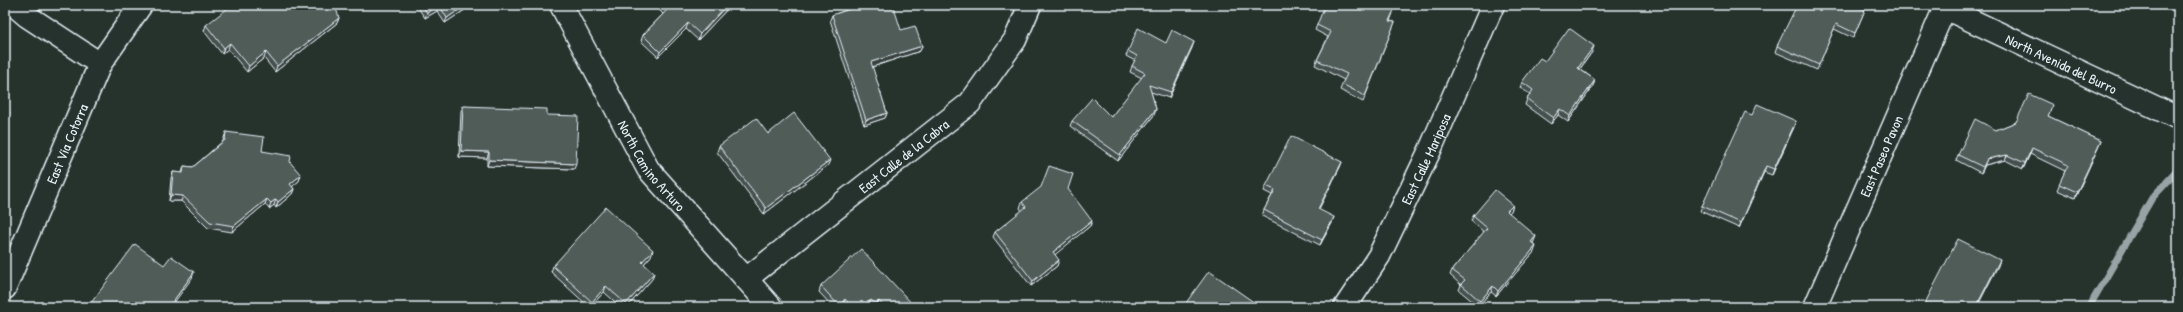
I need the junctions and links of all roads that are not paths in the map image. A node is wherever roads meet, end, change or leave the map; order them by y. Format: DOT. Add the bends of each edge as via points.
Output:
graph roads {
  1 [pos="14,5"];
  2 [pos="141,5"];
  3 [pos="561,5"];
  4 [pos="1030,5"];
  5 [pos="1493,5"];
  6 [pos="1945,6"];
  7 [pos="100,64"];
  8 [pos="2178,118"];
  9 [pos="746,279"];
  10 [pos="5,288"];
  11 [pos="771,307"];
  12 [pos="1345,307"];
  13 [pos="1815,307"];
  1 -- 7 [label="street"];
  2 -- 7 [label="street, East Via Cotorra"];
  3 -- 9 [label="street, North Camino Arturo" via="648,169"];
  4 -- 9 [label="street, East Calle de la Cabra" via="1015,40 970,103"];
  5 -- 12 [label="street, East Calle Mariposa" via="1430,150 1379,256"];
  6 -- 8 [label="street, North Avenida del Burro"];
  6 -- 13 [label="street, East Paseo Pavon"];
  7 -- 10 [label="street, East Via Cotorra"];
  9 -- 11 [label="street, North Camino Arturo"];
}
